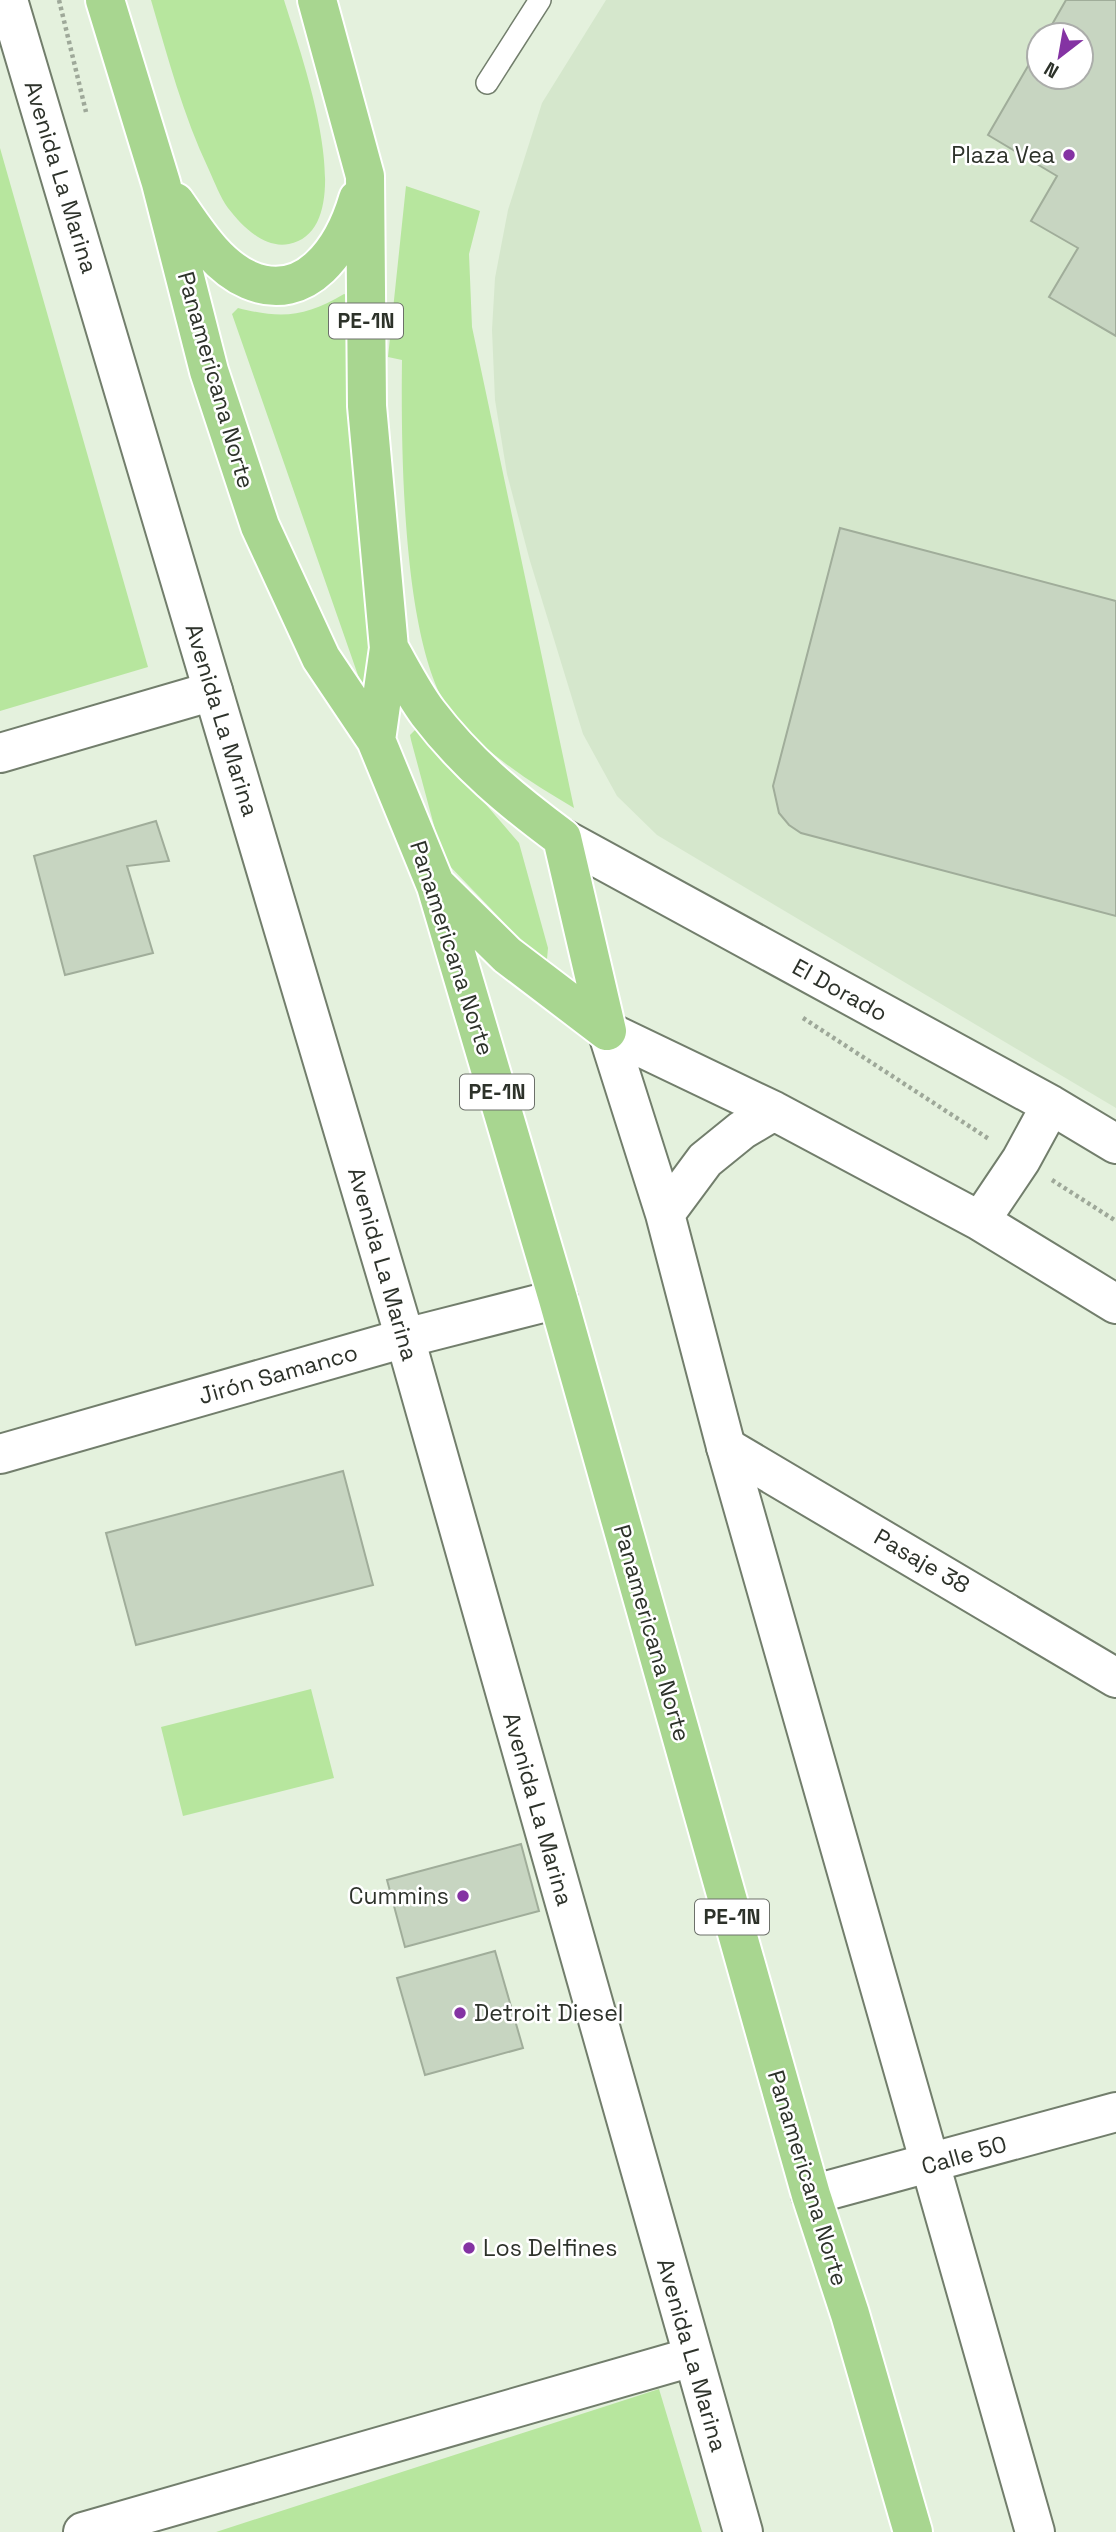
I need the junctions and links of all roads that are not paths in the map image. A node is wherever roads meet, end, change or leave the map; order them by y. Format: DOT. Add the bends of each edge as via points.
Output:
graph roads {
  1 [pos="8,0"];
  2 [pos="105,0"];
  3 [pos="317,0"];
  4 [pos="540,0"];
  5 [pos="487,83"];
  6 [pos="365,176"];
  7 [pos="161,183"];
  8 [pos="389,648"];
  9 [pos="213,691"];
  10 [pos="376,740"];
  11 [pos="0,753"];
  12 [pos="562,838"];
  13 [pos="436,886"];
  14 [pos="607,1031"];
  15 [pos="1051,1105"];
  16 [pos="774,1111"];
  17 [pos="1116,1144"];
  18 [pos="665,1214"];
  19 [pos="980,1221"];
  20 [pos="558,1299"];
  21 [pos="1116,1304"];
  22 [pos="405,1338"];
  23 [pos="726,1447"];
  24 [pos="0,1454"];
  25 [pos="1116,1678"];
  26 [pos="1116,2112"];
  27 [pos="932,2164"];
  28 [pos="811,2195"];
  29 [pos="692,2357"];
  30 [pos="83,2532"];
  31 [pos="743,2532"];
  32 [pos="913,2532"];
  33 [pos="1035,2532"];
  1 -- 9 [label="main road, Avenida La Marina"];
  2 -- 7 [label="highway, Panamericana Norte / PE-1N"];
  3 -- 6 [label="highway, PE-1N"];
  4 -- 5 [label="lane"];
  6 -- 7 [label="highway" via="351,224 333,254 317,272 296,282 272,285 248,279 229,267 203,242"];
  6 -- 8 [label="highway, PE-1N" via="366,406"];
  7 -- 10 [label="highway, Panamericana Norte / PE-1N" via="209,370 260,526 320,658"];
  8 -- 10 [label="highway, PE-1N"];
  8 -- 12 [label="highway" via="426,711 467,760"];
  9 -- 11 [label="main road"];
  9 -- 22 [label="main road, Avenida La Marina"];
  10 -- 13 [label="highway, Panamericana Norte / PE-1N"];
  12 -- 14 [label="highway"];
  12 -- 15 [label="main road, El Dorado"];
  13 -- 14 [label="highway" via="507,955"];
  13 -- 20 [label="highway, Panamericana Norte / PE-1N"];
  14 -- 16 [label="main road"];
  14 -- 18 [label="main road"];
  15 -- 17 [label="main road, El Dorado"];
  15 -- 19 [label="main road"];
  16 -- 18 [label="main road" via="705,1160"];
  16 -- 19 [label="main road"];
  18 -- 23 [label="main road"];
  19 -- 21 [label="main road"];
  20 -- 22 [label="main road, Jirón Samanco"];
  20 -- 28 [label="highway, Panamericana Norte / PE-1N"];
  22 -- 24 [label="main road, Jirón Samanco"];
  22 -- 29 [label="main road, Avenida La Marina"];
  23 -- 25 [label="main road, Pasaje 38"];
  23 -- 27 [label="main road"];
  26 -- 27 [label="main road, Calle 50"];
  27 -- 28 [label="main road, Calle 50"];
  27 -- 33 [label="main road"];
  28 -- 32 [label="highway, Panamericana Norte / PE-1N"];
  29 -- 30 [label="main road"];
  29 -- 31 [label="main road, Avenida La Marina"];
}
